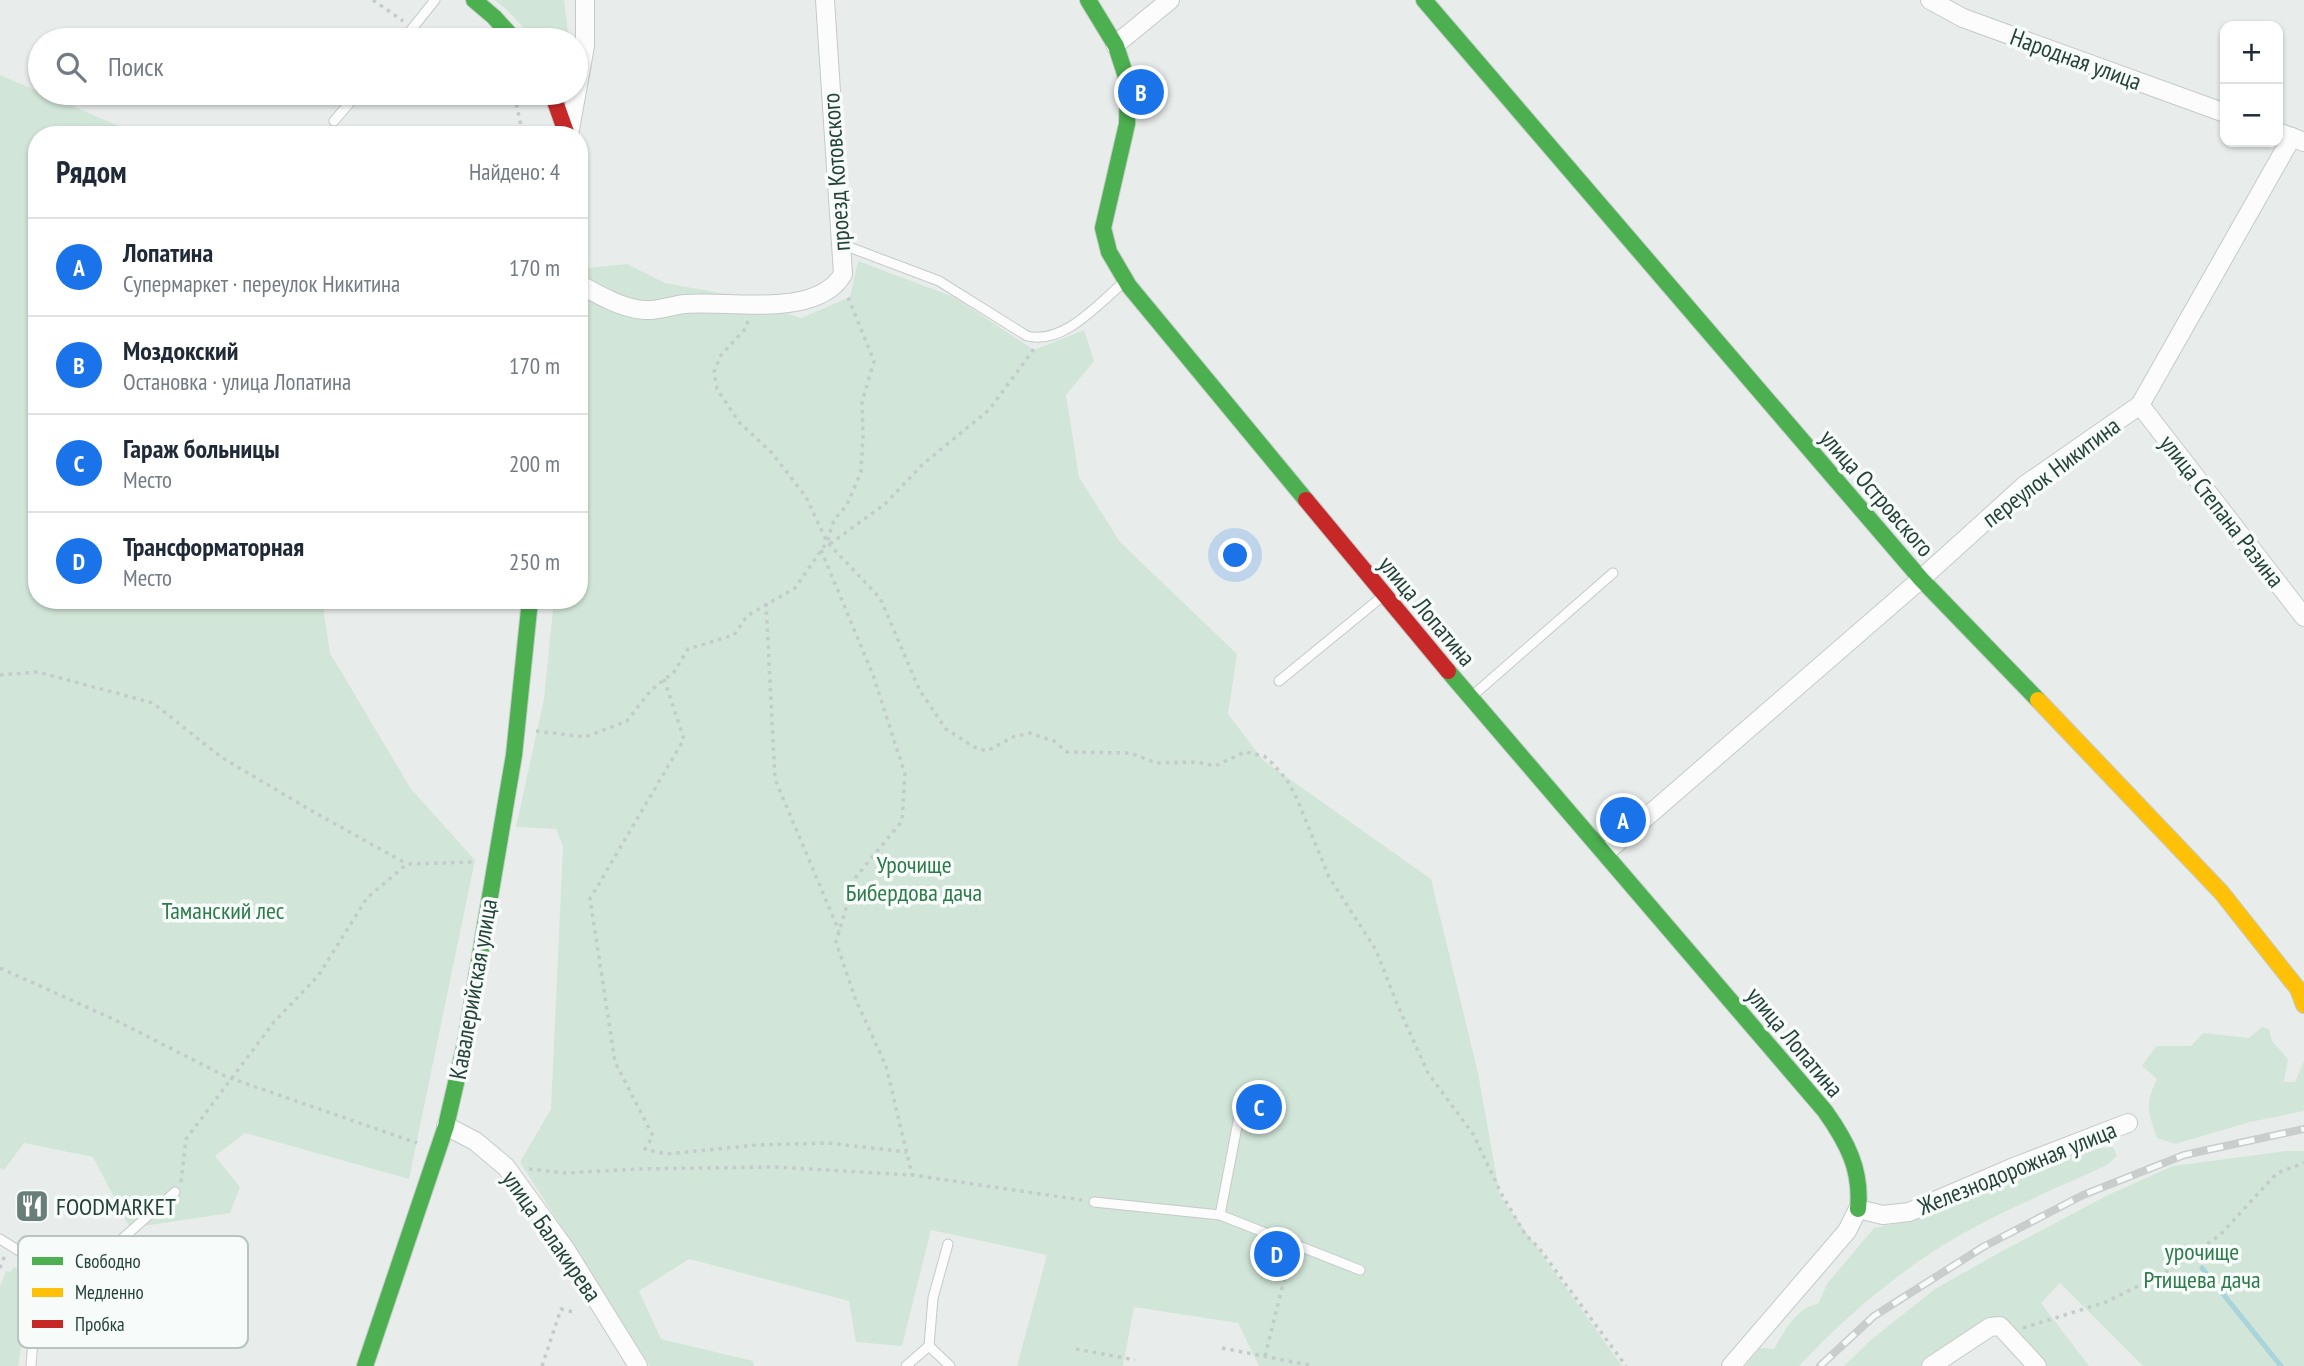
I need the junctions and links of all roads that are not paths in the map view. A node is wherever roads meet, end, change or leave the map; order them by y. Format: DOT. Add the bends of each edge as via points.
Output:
graph roads {
  1 [pos="435,0"];
  2 [pos="474,0"];
  3 [pos="585,0"];
  4 [pos="825,0"];
  5 [pos="1088,0"];
  6 [pos="1170,0"];
  7 [pos="1424,0"];
  8 [pos="1930,0"];
  9 [pos="413,28"];
  10 [pos="505,28"];
  11 [pos="585,28"];
  12 [pos="1115,45"];
  13 [pos="348,105"];
  14 [pos="557,105"];
  15 [pos="574,105"];
  16 [pos="2220,111"];
  17 [pos="334,121"];
  18 [pos="565,126"];
  19 [pos="570,126"];
  20 [pos="2291,137"];
  21 [pos="841,244"];
  22 [pos="1125,281"];
  23 [pos="588,289"];
  24 [pos="2140,405"];
  25 [pos="1613,573"];
  26 [pos="1921,579"];
  27 [pos="1384,595"];
  28 [pos="529,609"];
  29 [pos="2304,617"];
  30 [pos="1279,681"];
  31 [pos="1470,698"];
  32 [pos="1605,853"];
  33 [pos="2304,1004"];
  34 [pos="1240,1111"];
  35 [pos="2128,1123"];
  36 [pos="446,1126"];
  37 [pos="174,1192"];
  38 [pos="1094,1202"];
  39 [pos="1858,1209"];
  40 [pos="1220,1215"];
  41 [pos="125,1236"];
  42 [pos="0,1239"];
  43 [pos="948,1244"];
  44 [pos="18,1250"];
  45 [pos="1360,1270"];
  46 [pos="929,1346"];
  47 [pos="32,1348"];
  48 [pos="31,1366"];
  49 [pos="365,1366"];
  50 [pos="638,1366"];
  51 [pos="906,1366"];
  52 [pos="950,1366"];
  53 [pos="1731,1366"];
  54 [pos="1931,1366"];
  55 [pos="2037,1366"];
  1 -- 9 [label="lane"];
  2 -- 10 [label="street"];
  3 -- 11 [label="street"];
  4 -- 21 [label="street, проезд Котовского"];
  5 -- 12 [label="street, улица Лопатина"];
  6 -- 12 [label="street"];
  7 -- 26 [label="street, улица Островского"];
  8 -- 16 [label="street, Народная улица" via="1962,18"];
  12 -- 22 [label="street, улица Лопатина" via="1124,64 1129,101 1103,229 1105,246"];
  13 -- 17 [label="lane"];
  14 -- 18 [label="street"];
  15 -- 19 [label="street"];
  20 -- 24 [label="street, переулок Никитина"];
  21 -- 22 [label="lane" via="939,281 1040,340 1067,329"];
  21 -- 23 [label="street, проезд Котовского" via="844,274 836,286 814,298 644,310"];
  22 -- 27 [label="street, улица Лопатина"];
  24 -- 26 [label="street, переулок Никитина" via="2025,485"];
  24 -- 29 [label="street, улица Степана Разина"];
  25 -- 31 [label="lane"];
  26 -- 32 [label="street, переулок Никитина"];
  26 -- 33 [label="street, улица Островского" via="2221,892 2298,989"];
  27 -- 30 [label="lane"];
  27 -- 31 [label="street, улица Лопатина"];
  28 -- 36 [label="street, Кавалерийская улица" via="514,755 465,1044"];
  31 -- 32 [label="street, улица Лопатина"];
  32 -- 39 [label="street, улица Лопатина" via="1825,1111 1853,1154 1859,1174"];
  34 -- 40 [label="lane"];
  35 -- 39 [label="street, Железнодорожная улица" via="1909,1212 1883,1216"];
  36 -- 49 [label="street, Кавалерийская улица"];
  36 -- 50 [label="street, улица Балакирева" via="475,1141 506,1167 566,1250"];
  37 -- 41 [label="lane"];
  38 -- 40 [label="lane"];
  39 -- 53 [label="street" via="1847,1231"];
  40 -- 45 [label="lane"];
  42 -- 44 [label="lane"];
  43 -- 46 [label="lane" via="933,1298"];
  46 -- 51 [label="lane"];
  46 -- 52 [label="lane"];
  47 -- 48 [label="lane"];
  54 -- 55 [label="street" via="2000,1326"];
}
